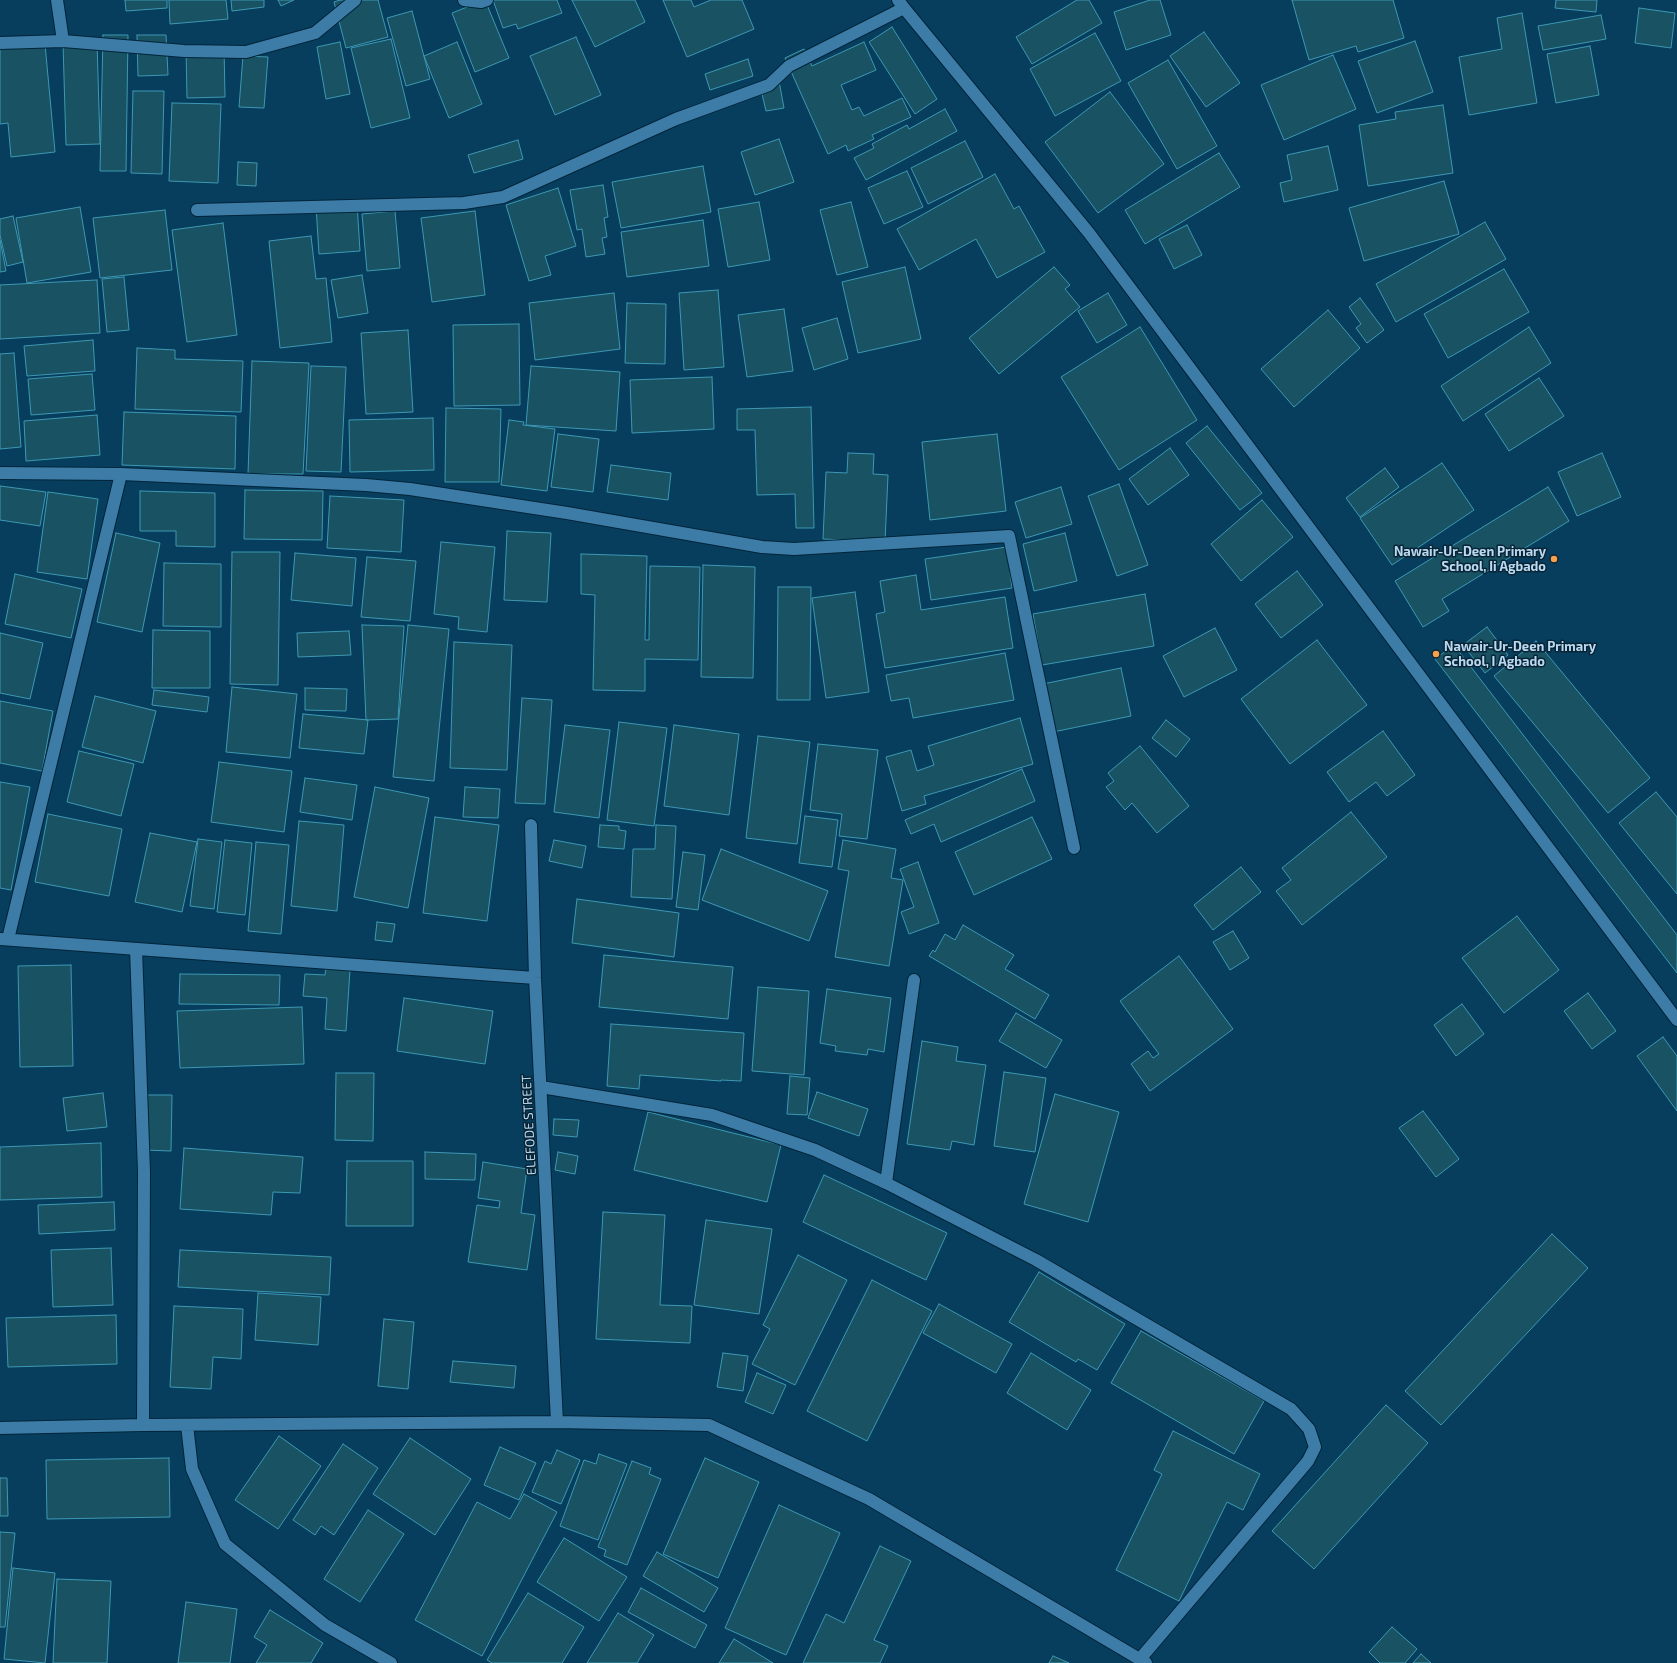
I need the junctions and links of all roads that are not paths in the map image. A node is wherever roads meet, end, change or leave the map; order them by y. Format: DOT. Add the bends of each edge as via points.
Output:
graph roads {
  1 [pos="57,0"];
  2 [pos="355,0"];
  3 [pos="464,0"];
  4 [pos="487,0"];
  5 [pos="901,4"];
  6 [pos="63,41"];
  7 [pos="0,43"];
  8 [pos="197,210"];
  9 [pos="0,473"];
  10 [pos="121,474"];
  11 [pos="531,826"];
  12 [pos="1074,848"];
  13 [pos="4,939"];
  14 [pos="136,949"];
  15 [pos="535,978"];
  16 [pos="914,980"];
  17 [pos="1677,1020"];
  18 [pos="541,1087"];
  19 [pos="886,1183"];
  20 [pos="557,1422"];
  21 [pos="143,1425"];
  22 [pos="187,1425"];
  23 [pos="0,1428"];
  24 [pos="1143,1661"];
  25 [pos="391,1663"];
  1 -- 6 [label="street"];
  2 -- 6 [label="street" via="315,33 246,52"];
  3 -- 4 [label="street"];
  5 -- 8 [label="street" via="789,66 770,85 676,120 503,197 464,203"];
  5 -- 17 [label="street" via="1090,233"];
  6 -- 7 [label="street"];
  9 -- 10 [label="street"];
  10 -- 12 [label="street" via="410,488 762,547 794,549 1009,536"];
  10 -- 13 [label="street"];
  11 -- 15 [label="street, ELEFODE STREET"];
  13 -- 14 [label="street"];
  14 -- 15 [label="street"];
  14 -- 21 [label="street" via="144,1172"];
  15 -- 18 [label="street, ELEFODE STREET"];
  16 -- 19 [label="street"];
  18 -- 19 [label="street" via="712,1114 815,1150"];
  18 -- 20 [label="street, ELEFODE STREET"];
  19 -- 24 [label="street" via="1043,1264 1291,1409 1309,1429 1314,1447 1308,1461"];
  20 -- 22 [label="street"];
  20 -- 24 [label="street" via="709,1425 868,1499"];
  21 -- 22 [label="street"];
  21 -- 23 [label="street"];
  22 -- 25 [label="street" via="192,1469 225,1544 325,1625"];
}
